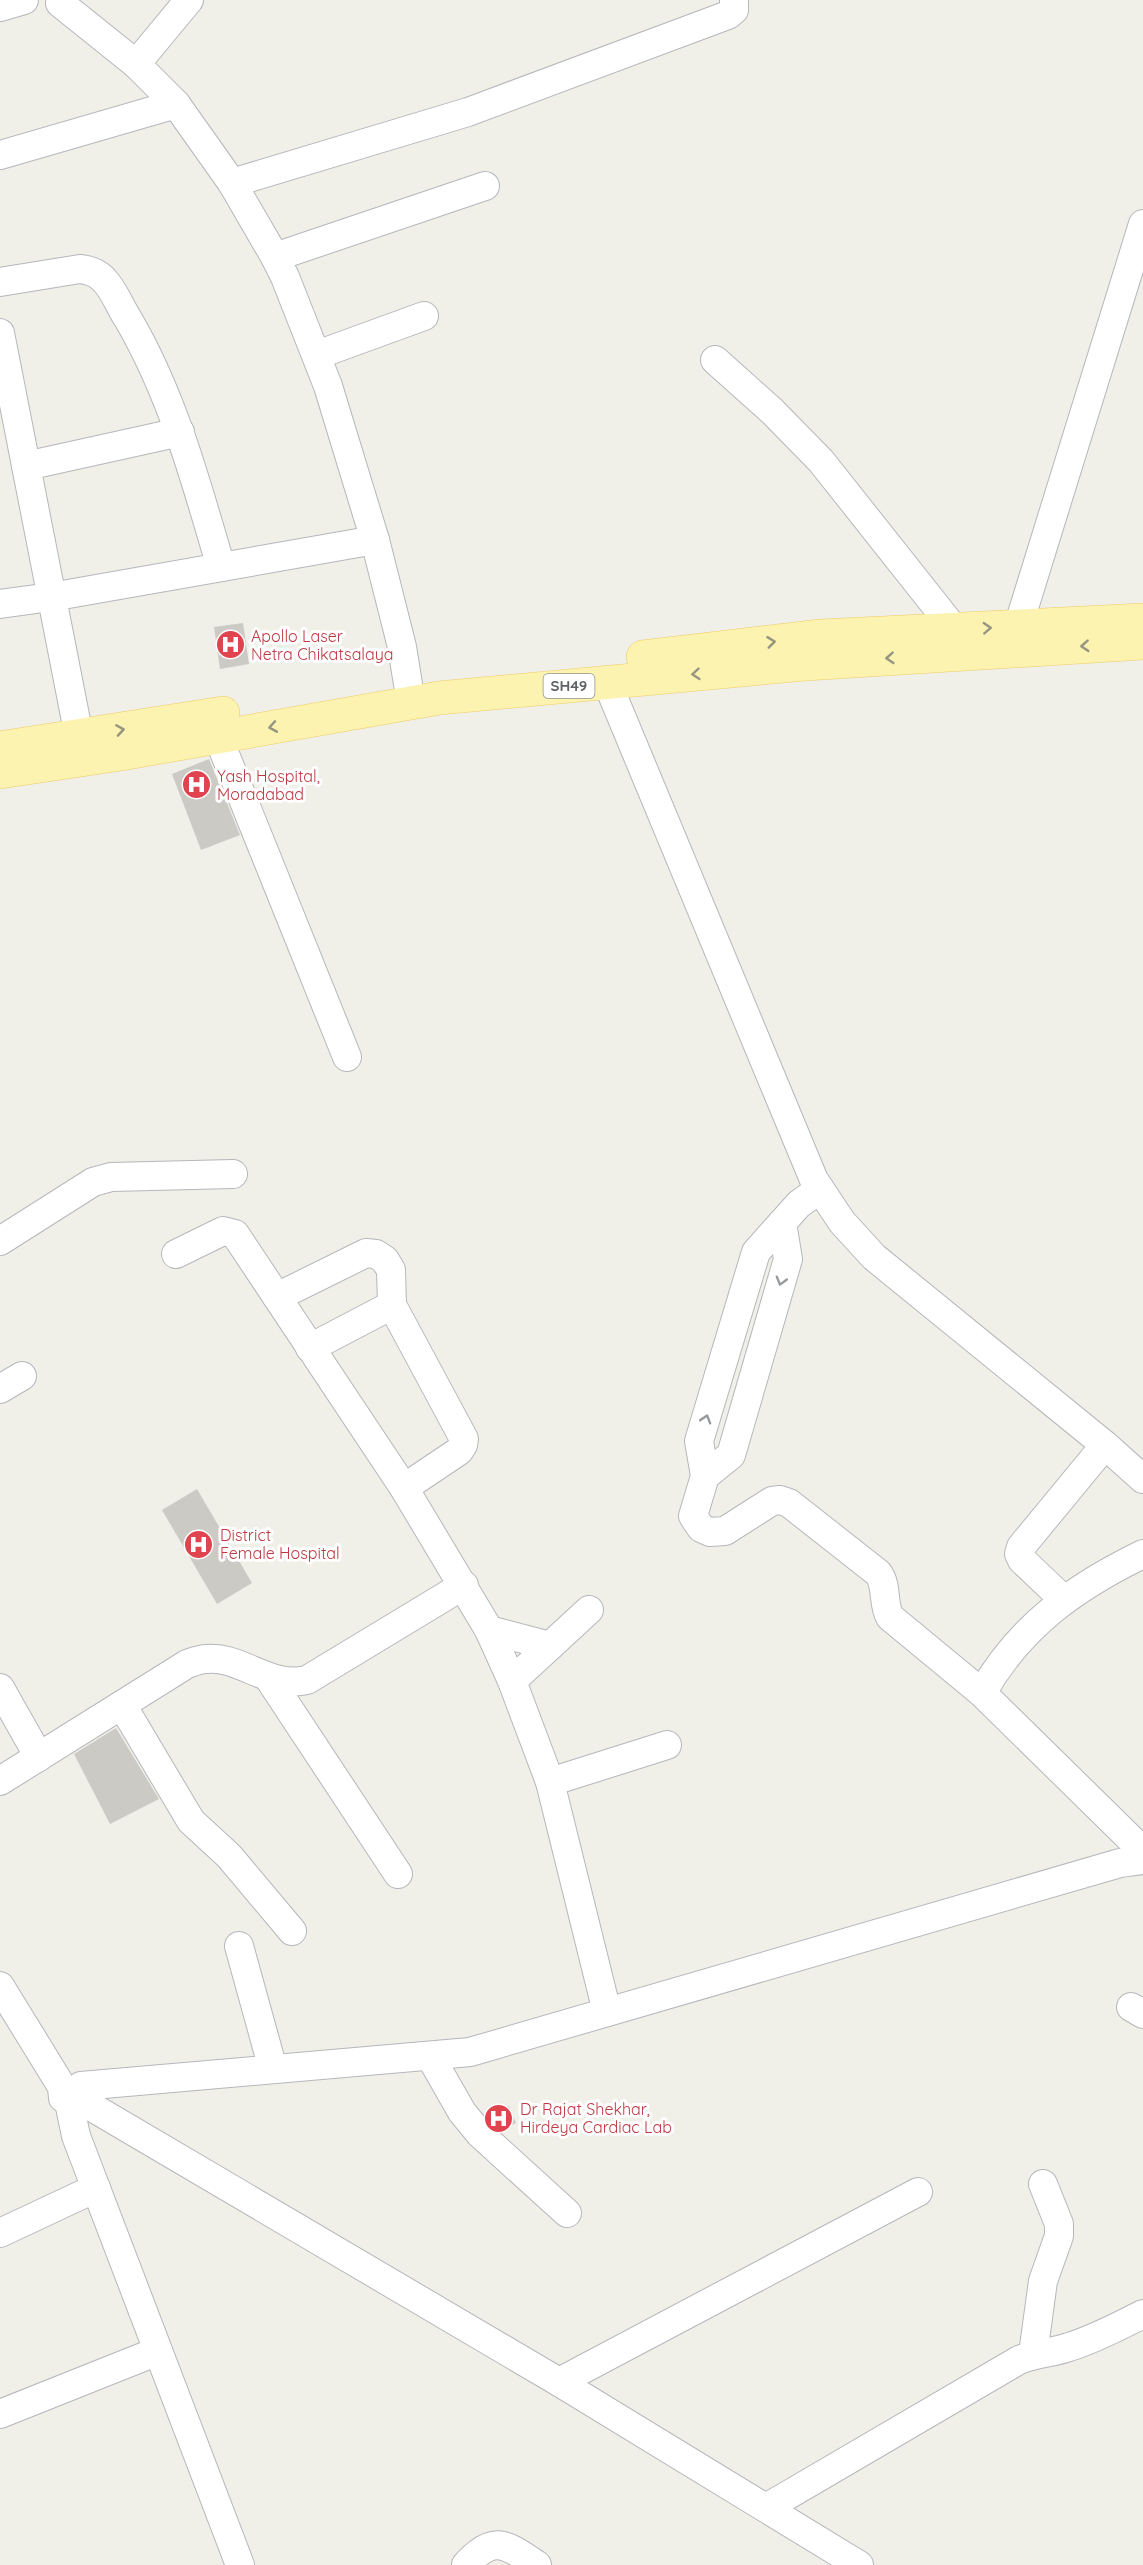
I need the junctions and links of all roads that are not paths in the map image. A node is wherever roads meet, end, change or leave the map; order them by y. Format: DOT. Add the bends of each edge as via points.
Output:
graph roads {
  1 [pos="24,0"];
  2 [pos="189,0"];
  3 [pos="734,0"];
  4 [pos="54,1"];
  5 [pos="0,7"];
  6 [pos="135,64"];
  7 [pos="176,104"];
  8 [pos="0,155"];
  9 [pos="232,183"];
  10 [pos="485,186"];
  11 [pos="1143,224"];
  12 [pos="275,257"];
  13 [pos="0,282"];
  14 [pos="424,316"];
  15 [pos="0,333"];
  16 [pos="317,355"];
  17 [pos="715,360"];
  18 [pos="180,432"];
  19 [pos="26,466"];
  20 [pos="375,540"];
  21 [pos="221,567"];
  22 [pos="51,597"];
  23 [pos="0,604"];
  24 [pos="1143,620"];
  25 [pos="1018,627"];
  26 [pos="955,630"];
  27 [pos="1143,643"];
  28 [pos="607,682"];
  29 [pos="408,684"];
  30 [pos="79,736"];
  31 [pos="218,737"];
  32 [pos="0,748"];
  33 [pos="0,772"];
  34 [pos="347,1057"];
  35 [pos="233,1174"];
  36 [pos="820,1189"];
  37 [pos="0,1241"];
  38 [pos="176,1254"];
  39 [pos="277,1297"];
  40 [pos="392,1305"];
  41 [pos="310,1348"];
  42 [pos="1105,1445"];
  43 [pos="1143,1479"];
  44 [pos="404,1488"];
  45 [pos="1143,1554"];
  46 [pos="464,1585"];
  47 [pos="1064,1600"];
  48 [pos="589,1610"];
  49 [pos="489,1630"];
  50 [pos="550,1646"];
  51 [pos="268,1677"];
  52 [pos="512,1681"];
  53 [pos="0,1688"];
  54 [pos="982,1694"];
  55 [pos="122,1705"];
  56 [pos="667,1745"];
  57 [pos="39,1757"];
  58 [pos="0,1781"];
  59 [pos="550,1782"];
  60 [pos="1143,1851"];
  61 [pos="1143,1860"];
  62 [pos="398,1874"];
  63 [pos="292,1931"];
  64 [pos="239,1946"];
  65 [pos="0,1986"];
  66 [pos="607,2012"];
  67 [pos="430,2056"];
  68 [pos="273,2069"];
  69 [pos="73,2094"];
  70 [pos="1043,2184"];
  71 [pos="96,2188"];
  72 [pos="918,2192"];
  73 [pos="567,2213"];
  74 [pos="0,2233"];
  75 [pos="1143,2314"];
  76 [pos="158,2351"];
  77 [pos="1033,2354"];
  78 [pos="559,2382"];
  79 [pos="0,2414"];
  80 [pos="766,2508"];
  81 [pos="847,2562"];
  82 [pos="240,2565"];
  83 [pos="466,2565"];
  84 [pos="537,2565"];
  1 -- 5 [label="street"];
  2 -- 6 [label="street"];
  3 -- 9 [label="street" via="734,10 728,15 468,112"];
  4 -- 6 [label="street"];
  6 -- 7 [label="street"];
  7 -- 8 [label="street"];
  7 -- 9 [label="street"];
  9 -- 12 [label="street"];
  10 -- 12 [label="street"];
  11 -- 25 [label="street"];
  12 -- 16 [label="street"];
  13 -- 18 [label="street" via="80,268 93,271 104,280 145,348"];
  14 -- 16 [label="street"];
  15 -- 19 [label="street"];
  16 -- 20 [label="street"];
  17 -- 26 [label="street" via="821,461"];
  18 -- 19 [label="street"];
  18 -- 21 [label="street"];
  19 -- 22 [label="street"];
  20 -- 21 [label="street"];
  20 -- 29 [label="street"];
  21 -- 22 [label="street"];
  22 -- 23 [label="street"];
  22 -- 30 [label="street"];
  24 -- 25 [label="main road, SH49"];
  26 -- 25 [label="main road, SH49, one-way"];
  29 -- 26 [label="main road, SH49, one-way" via="821,636"];
  27 -- 28 [label="main road, SH49, one-way" via="805,664"];
  28 -- 31 [label="main road, SH49, one-way" via="439,698"];
  28 -- 36 [label="street"];
  30 -- 29 [label="main road, SH49, one-way"];
  30 -- 32 [label="main road, SH49"];
  31 -- 33 [label="main road, SH49"];
  31 -- 34 [label="street"];
  35 -- 37 [label="street" via="111,1177 93,1182"];
  36 -- 42 [label="street" via="842,1222 874,1257"];
  36 -- 54 [label="street" via="799,1204 756,1252 699,1441 705,1476 693,1516 701,1528 725,1531 772,1501 789,1503 878,1573 884,1583 890,1617"];
  38 -- 39 [label="street" via="229,1231 235,1234"];
  39 -- 40 [label="street" via="366,1253 385,1260 391,1270"];
  39 -- 41 [label="street"];
  40 -- 41 [label="street"];
  40 -- 44 [label="street" via="464,1439 459,1451"];
  41 -- 44 [label="street"];
  42 -- 43 [label="street"];
  42 -- 47 [label="street" via="1019,1554"];
  44 -- 46 [label="street"];
  45 -- 47 [label="street" via="1106,1572"];
  46 -- 49 [label="street"];
  46 -- 51 [label="street" via="307,1680 295,1683"];
  47 -- 54 [label="street" via="996,1669"];
  48 -- 50 [label="street"];
  49 -- 50 [label="street"];
  49 -- 52 [label="street"];
  50 -- 52 [label="street"];
  51 -- 55 [label="street" via="220,1659 205,1659 188,1664"];
  51 -- 62 [label="street"];
  52 -- 59 [label="street"];
  53 -- 57 [label="street"];
  54 -- 60 [label="street"];
  55 -- 57 [label="street"];
  55 -- 63 [label="street" via="191,1821 229,1856"];
  56 -- 59 [label="street"];
  57 -- 58 [label="street"];
  59 -- 66 [label="street"];
  61 -- 66 [label="street" via="1120,1863"];
  64 -- 68 [label="street"];
  65 -- 69 [label="street"];
  66 -- 67 [label="street" via="470,2052"];
  67 -- 68 [label="street"];
  67 -- 73 [label="street" via="462,2112 480,2134"];
  68 -- 69 [label="street"];
  69 -- 71 [label="street" via="76,2136"];
  69 -- 78 [label="street"];
  70 -- 77 [label="street" via="1059,2224 1059,2236 1043,2281"];
  71 -- 74 [label="street"];
  71 -- 76 [label="street"];
  72 -- 78 [label="street"];
  75 -- 77 [label="street" via="1078,2344"];
  76 -- 79 [label="street"];
  76 -- 82 [label="street"];
  77 -- 80 [label="street"];
  78 -- 80 [label="street"];
  80 -- 81 [label="street"];
  83 -- 84 [label="street" via="485,2547 498,2543"];
}
